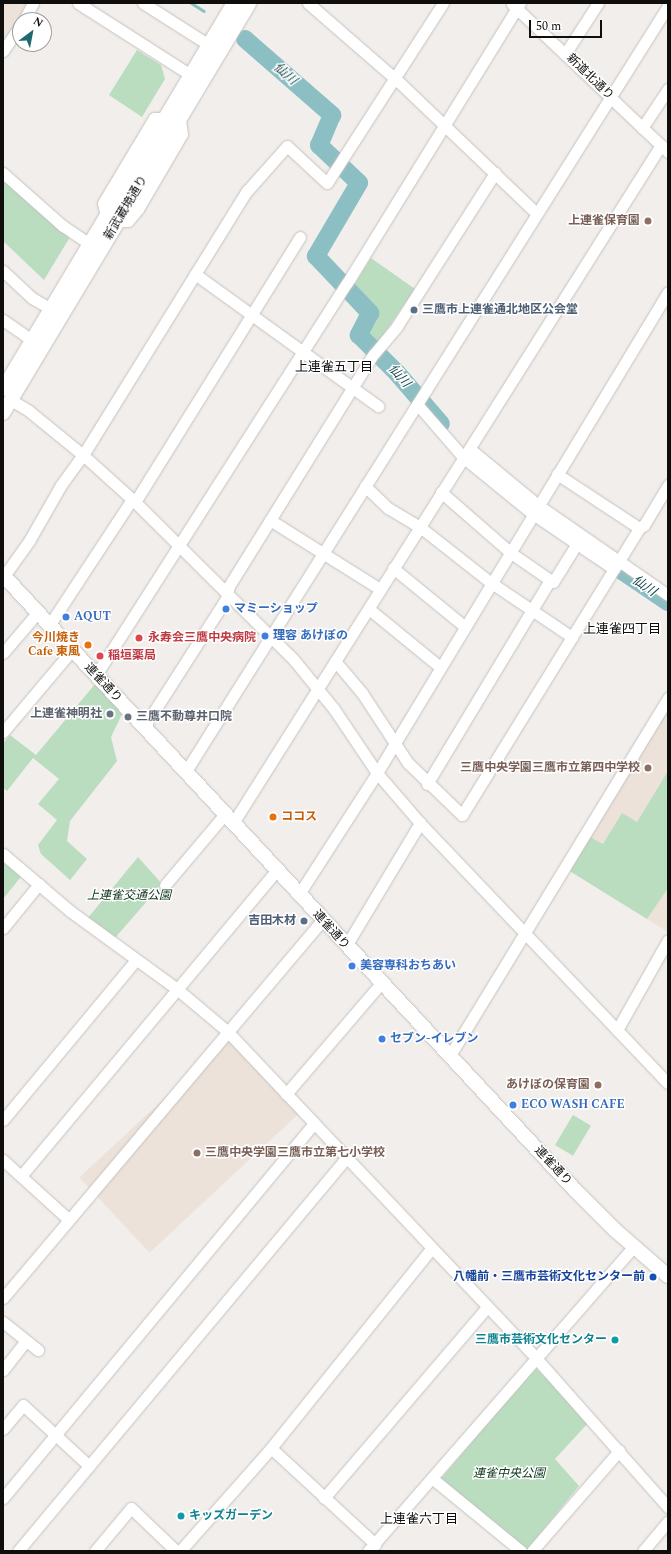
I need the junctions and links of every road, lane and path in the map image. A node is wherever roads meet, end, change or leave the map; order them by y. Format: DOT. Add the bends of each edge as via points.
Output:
graph roads {
  1 [pos="33,3"];
  2 [pos="78,3"];
  3 [pos="143,3"];
  4 [pos="234,3"];
  5 [pos="249,3"];
  6 [pos="308,3"];
  7 [pos="443,3"];
  8 [pos="598,3"];
  9 [pos="516,5"];
  10 [pos="668,6"];
  11 [pos="28,12"];
  12 [pos="12,38"];
  13 [pos="209,45"];
  14 [pos="3,51"];
  15 [pos="565,54"];
  16 [pos="394,77"];
  17 [pos="196,78"];
  18 [pos="668,89"];
  19 [pos="610,96"];
  20 [pos="446,124"];
  21 [pos="642,128"];
  22 [pos="664,149"];
  23 [pos="3,173"];
  24 [pos="495,173"];
  25 [pos="536,213"];
  26 [pos="112,219"];
  27 [pos="300,237"];
  28 [pos="90,244"];
  29 [pos="3,271"];
  30 [pos="195,274"];
  31 [pos="668,292"];
  32 [pos="51,309"];
  33 [pos="252,314"];
  34 [pos="3,320"];
  35 [pos="32,340"];
  36 [pos="302,350"];
  37 [pos="354,389"];
  38 [pos="7,394"];
  39 [pos="420,399"];
  40 [pos="378,406"];
  41 [pos="3,413"];
  42 [pos="467,454"];
  43 [pos="83,455"];
  44 [pos="557,474"];
  45 [pos="668,485"];
  46 [pos="365,486"];
  47 [pos="441,492"];
  48 [pos="133,501"];
  49 [pos="535,510"];
  50 [pos="270,520"];
  51 [pos="420,527"];
  52 [pos="639,528"];
  53 [pos="180,544"];
  54 [pos="576,545"];
  55 [pos="323,552"];
  56 [pos="510,553"];
  57 [pos="616,565"];
  58 [pos="393,568"];
  59 [pos="4,575"];
  60 [pos="550,580"];
  61 [pos="490,582"];
  62 [pos="380,589"];
  63 [pos="228,591"];
  64 [pos="668,595"];
  65 [pos="368,609"];
  66 [pos="531,610"];
  67 [pos="38,612"];
  68 [pos="50,624"];
  69 [pos="464,626"];
  70 [pos="271,636"];
  71 [pos="572,637"];
  72 [pos="72,650"];
  73 [pos="3,653"];
  74 [pos="335,661"];
  75 [pos="440,667"];
  76 [pos="96,675"];
  77 [pos="318,688"];
  78 [pos="668,698"];
  79 [pos="144,727"];
  80 [pos="3,732"];
  81 [pos="395,742"];
  82 [pos="186,771"];
  83 [pos="377,773"];
  84 [pos="427,784"];
  85 [pos="229,818"];
  86 [pos="420,823"];
  87 [pos="3,854"];
  88 [pos="277,870"];
  89 [pos="39,884"];
  90 [pos="165,885"];
  91 [pos="299,894"];
  92 [pos="322,920"];
  93 [pos="3,928"];
  94 [pos="525,933"];
  95 [pos="668,940"];
  96 [pos="346,946"];
  97 [pos="136,960"];
  98 [pos="381,983"];
  99 [pos="176,989"];
  100 [pos="617,1030"];
  101 [pos="228,1032"];
  102 [pos="449,1056"];
  103 [pos="668,1083"];
  104 [pos="286,1094"];
  105 [pos="3,1120"];
  106 [pos="314,1123"];
  107 [pos="347,1157"];
  108 [pos="3,1160"];
  109 [pos="21,1176"];
  110 [pos="68,1219"];
  111 [pos="633,1247"];
  112 [pos="431,1249"];
  113 [pos="668,1276"];
  114 [pos="3,1298"];
  115 [pos="487,1307"];
  116 [pos="3,1322"];
  117 [pos="26,1341"];
  118 [pos="38,1350"];
  119 [pos="536,1358"];
  120 [pos="3,1370"];
  121 [pos="3,1429"];
  122 [pos="56,1434"];
  123 [pos="271,1448"];
  124 [pos="619,1450"];
  125 [pos="89,1466"];
  126 [pos="433,1479"];
  127 [pos="3,1498"];
  128 [pos="324,1498"];
  129 [pos="668,1507"];
  130 [pos="668,1521"];
  131 [pos="372,1547"];
  132 [pos="18,1551"];
  133 [pos="95,1551"];
  134 [pos="176,1551"];
  135 [pos="180,1551"];
  136 [pos="521,1551"];
  137 [pos="532,1551"];
  138 [pos="643,1551"];
  1 -- 11 [label="street"];
  2 -- 17 [label="street"];
  3 -- 13 [label="street"];
  4 -- 13 [label="main road, 新武蔵境通り"];
  5 -- 17 [label="main road, 新武蔵境通り"];
  6 -- 16 [label="street"];
  7 -- 16 [label="street"];
  8 -- 15 [label="street"];
  9 -- 15 [label="street, 新道北通り"];
  9 -- 20 [label="street"];
  10 -- 19 [label="street"];
  12 -- 14 [label="street"];
  13 -- 17 [label="main road, 新武蔵境通り"];
  15 -- 19 [label="street, 新道北通り"];
  16 -- 20 [label="street"];
  16 -- 30 [label="street" via="327,183 287,146 247,191"];
  17 -- 26 [label="main road, 新武蔵境通り" via="165,118"];
  17 -- 26 [label="main road, 新武蔵境通り" via="180,119"];
  18 -- 21 [label="street"];
  19 -- 21 [label="street, 新道北通り"];
  19 -- 25 [label="street"];
  20 -- 24 [label="street"];
  20 -- 36 [label="street"];
  21 -- 22 [label="street, 新道北通り"];
  22 -- 42 [label="street"];
  23 -- 28 [label="street" via="64,226"];
  24 -- 25 [label="street"];
  24 -- 37 [label="street"];
  25 -- 39 [label="street"];
  26 -- 28 [label="main road, 新武蔵境通り"];
  26 -- 38 [label="main road, 新武蔵境通り"];
  27 -- 33 [label="street"];
  28 -- 32 [label="main road, 新武蔵境通り"];
  29 -- 32 [label="street" via="32,298"];
  30 -- 33 [label="street"];
  30 -- 43 [label="street"];
  31 -- 44 [label="street"];
  32 -- 35 [label="main road, 新武蔵境通り"];
  33 -- 36 [label="street"];
  33 -- 48 [label="street"];
  34 -- 35 [label="street"];
  35 -- 38 [label="main road, 新武蔵境通り"];
  36 -- 37 [label="street"];
  36 -- 53 [label="street"];
  37 -- 40 [label="street"];
  37 -- 50 [label="street"];
  38 -- 41 [label="main road, 新武蔵境通り"];
  38 -- 43 [label="street"];
  39 -- 42 [label="street"];
  39 -- 46 [label="street"];
  42 -- 47 [label="street"];
  42 -- 49 [label="street"];
  43 -- 48 [label="street"];
  43 -- 59 [label="street"];
  44 -- 49 [label="street"];
  44 -- 52 [label="street"];
  45 -- 52 [label="street"];
  46 -- 51 [label="street" via="388,508"];
  46 -- 55 [label="street"];
  47 -- 51 [label="street"];
  47 -- 56 [label="street"];
  48 -- 53 [label="street"];
  48 -- 68 [label="street"];
  49 -- 54 [label="street"];
  49 -- 56 [label="street"];
  49 -- 57 [label="street"];
  50 -- 55 [label="street"];
  50 -- 63 [label="street"];
  51 -- 58 [label="street"];
  51 -- 61 [label="street"];
  52 -- 57 [label="street"];
  53 -- 63 [label="street"];
  53 -- 76 [label="street"];
  54 -- 57 [label="street"];
  54 -- 60 [label="street" via="553,582"];
  55 -- 62 [label="street"];
  55 -- 70 [label="street"];
  56 -- 60 [label="street"];
  56 -- 61 [label="street"];
  57 -- 64 [label="street"];
  57 -- 71 [label="street"];
  58 -- 62 [label="street"];
  58 -- 69 [label="street"];
  59 -- 67 [label="main road, 連雀通り"];
  60 -- 66 [label="street"];
  61 -- 66 [label="street"];
  61 -- 69 [label="street"];
  62 -- 65 [label="street"];
  63 -- 70 [label="street"];
  63 -- 79 [label="street" via="226,599"];
  65 -- 74 [label="street"];
  65 -- 75 [label="street"];
  66 -- 71 [label="street"];
  66 -- 84 [label="street"];
  67 -- 68 [label="main road, 連雀通り"];
  67 -- 73 [label="street"];
  68 -- 72 [label="main road, 連雀通り"];
  69 -- 75 [label="street"];
  70 -- 77 [label="street"];
  70 -- 82 [label="street"];
  71 -- 84 [label="street" via="462,815"];
  72 -- 76 [label="main road, 連雀通り"];
  72 -- 80 [label="street"];
  74 -- 77 [label="street"];
  74 -- 81 [label="street"];
  75 -- 81 [label="street"];
  76 -- 79 [label="main road, 連雀通り"];
  77 -- 83 [label="street" via="350,730"];
  77 -- 85 [label="street"];
  78 -- 94 [label="street"];
  79 -- 82 [label="main road, 連雀通り"];
  81 -- 83 [label="street"];
  81 -- 84 [label="street" via="408,763"];
  82 -- 85 [label="main road, 連雀通り"];
  83 -- 86 [label="street"];
  83 -- 91 [label="street"];
  85 -- 88 [label="main road, 連雀通り"];
  85 -- 90 [label="street"];
  86 -- 94 [label="street"];
  86 -- 96 [label="street"];
  87 -- 89 [label="street"];
  88 -- 91 [label="main road, 連雀通り"];
  88 -- 99 [label="street"];
  89 -- 93 [label="street"];
  89 -- 97 [label="street"];
  91 -- 92 [label="main road, 連雀通り"];
  92 -- 96 [label="main road, 連雀通り"];
  92 -- 101 [label="street"];
  94 -- 100 [label="street"];
  94 -- 102 [label="street"];
  95 -- 100 [label="street"];
  96 -- 98 [label="main road, 連雀通り"];
  97 -- 99 [label="street"];
  97 -- 105 [label="street"];
  98 -- 102 [label="main road, 連雀通り"];
  98 -- 104 [label="street"];
  99 -- 101 [label="street"];
  99 -- 109 [label="street"];
  100 -- 103 [label="street"];
  101 -- 104 [label="street"];
  101 -- 110 [label="street"];
  102 -- 111 [label="main road, 連雀通り" via="574,1189"];
  104 -- 106 [label="street"];
  106 -- 107 [label="street"];
  106 -- 122 [label="street"];
  107 -- 112 [label="street"];
  107 -- 125 [label="street"];
  108 -- 109 [label="street"];
  109 -- 110 [label="street"];
  110 -- 114 [label="street"];
  111 -- 113 [label="main road, 連雀通り"];
  111 -- 119 [label="street"];
  112 -- 115 [label="street"];
  112 -- 123 [label="street"];
  115 -- 119 [label="street"];
  115 -- 128 [label="street"];
  116 -- 117 [label="street"];
  117 -- 118 [label="street"];
  117 -- 120 [label="street"];
  119 -- 124 [label="street"];
  119 -- 126 [label="street"];
  121 -- 122 [label="street" via="23,1406"];
  122 -- 125 [label="street"];
  122 -- 127 [label="street"];
  123 -- 128 [label="street"];
  123 -- 135 [label="street"];
  124 -- 129 [label="street"];
  124 -- 137 [label="street"];
  125 -- 132 [label="street"];
  126 -- 131 [label="street"];
  126 -- 136 [label="street"];
  128 -- 131 [label="street"];
  130 -- 138 [label="street"];
  133 -- 134 [label="street" via="130,1508"];
}
